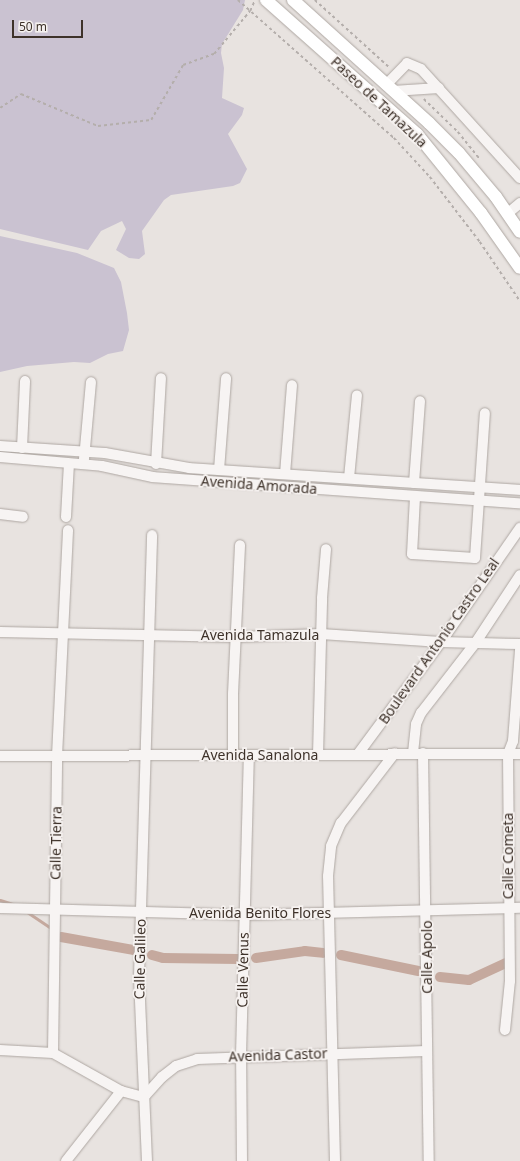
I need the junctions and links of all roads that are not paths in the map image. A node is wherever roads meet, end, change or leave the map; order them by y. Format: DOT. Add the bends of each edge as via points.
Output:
graph roads {
  1 [pos="266,0"];
  2 [pos="293,0"];
  3 [pos="390,88"];
  4 [pos="440,88"];
  5 [pos="520,178"];
  6 [pos="520,203"];
  7 [pos="508,214"];
  8 [pos="518,225"];
  9 [pos="520,268"];
  10 [pos="161,378"];
  11 [pos="226,378"];
  12 [pos="25,381"];
  13 [pos="90,382"];
  14 [pos="292,385"];
  15 [pos="357,395"];
  16 [pos="420,402"];
  17 [pos="485,413"];
  18 [pos="0,446"];
  19 [pos="22,448"];
  20 [pos="85,452"];
  21 [pos="0,457"];
  22 [pos="69,464"];
  23 [pos="156,464"];
  24 [pos="84,465"];
  25 [pos="219,470"];
  26 [pos="242,471"];
  27 [pos="285,474"];
  28 [pos="350,478"];
  29 [pos="414,483"];
  30 [pos="242,484"];
  31 [pos="480,487"];
  32 [pos="504,489"];
  33 [pos="520,490"];
  34 [pos="415,497"];
  35 [pos="479,500"];
  36 [pos="503,502"];
  37 [pos="520,503"];
  38 [pos="0,514"];
  39 [pos="23,517"];
  40 [pos="66,517"];
  41 [pos="520,528"];
  42 [pos="68,530"];
  43 [pos="152,535"];
  44 [pos="240,545"];
  45 [pos="326,549"];
  46 [pos="520,575"];
  47 [pos="0,632"];
  48 [pos="63,634"];
  49 [pos="150,634"];
  50 [pos="321,634"];
  51 [pos="237,637"];
  52 [pos="441,642"];
  53 [pos="476,642"];
  54 [pos="520,644"];
  55 [pos="520,649"];
  56 [pos="395,753"];
  57 [pos="418,753"];
  58 [pos="358,754"];
  59 [pos="508,754"];
  60 [pos="520,754"];
  61 [pos="233,755"];
  62 [pos="249,755"];
  63 [pos="318,755"];
  64 [pos="0,756"];
  65 [pos="57,756"];
  66 [pos="146,756"];
  67 [pos="0,908"];
  68 [pos="508,908"];
  69 [pos="520,908"];
  70 [pos="427,910"];
  71 [pos="55,911"];
  72 [pos="141,912"];
  73 [pos="329,913"];
  74 [pos="244,914"];
  75 [pos="505,1030"];
  76 [pos="0,1050"];
  77 [pos="426,1051"];
  78 [pos="53,1053"];
  79 [pos="332,1053"];
  80 [pos="241,1056"];
  81 [pos="121,1091"];
  82 [pos="144,1097"];
  83 [pos="66,1161"];
  84 [pos="147,1161"];
  85 [pos="242,1161"];
  86 [pos="334,1161"];
  87 [pos="429,1161"];
  1 -- 9 [label="main road, Paseo de Tamazula" via="417,134 481,213"];
  2 -- 3 [label="main road, Paseo de Tamazula"];
  3 -- 4 [label="street"];
  3 -- 4 [label="street" via="407,63 421,69"];
  3 -- 7 [label="main road, Paseo de Tamazula" via="454,148"];
  4 -- 5 [label="street"];
  6 -- 7 [label="street"];
  7 -- 8 [label="main road, Paseo de Tamazula"];
  10 -- 23 [label="street"];
  11 -- 25 [label="street"];
  12 -- 19 [label="street"];
  13 -- 20 [label="street"];
  14 -- 27 [label="street"];
  15 -- 28 [label="street"];
  16 -- 29 [label="street"];
  17 -- 31 [label="street"];
  18 -- 19 [label="street, Avenida Amorada"];
  19 -- 20 [label="street, Avenida Amorada"];
  20 -- 23 [label="street, Avenida Amorada" via="105,453"];
  20 -- 24 [label="street"];
  21 -- 22 [label="street, Avenida Amorada"];
  22 -- 24 [label="street, Avenida Amorada"];
  22 -- 40 [label="street"];
  23 -- 25 [label="street, Avenida Amorada"];
  24 -- 30 [label="street, Avenida Amorada" via="102,466 153,477"];
  25 -- 26 [label="street, Avenida Amorada"];
  26 -- 27 [label="street, Avenida Amorada"];
  26 -- 30 [label="street"];
  27 -- 28 [label="street, Avenida Amorada"];
  28 -- 29 [label="street, Avenida Amorada"];
  29 -- 31 [label="street, Avenida Amorada"];
  30 -- 34 [label="street, Avenida Amorada"];
  31 -- 32 [label="street, Avenida Amorada"];
  31 -- 35 [label="street"];
  32 -- 33 [label="street, Avenida Amorada"];
  32 -- 36 [label="street"];
  34 -- 35 [label="street, Avenida Amorada"];
  34 -- 35 [label="street" via="412,554 475,558"];
  35 -- 36 [label="street, Avenida Amorada"];
  36 -- 37 [label="street, Avenida Amorada"];
  38 -- 39 [label="street"];
  41 -- 52 [label="street, Boulevard Antonio Castro Leal"];
  42 -- 48 [label="street, Calle Tierra"];
  43 -- 49 [label="street, Calle Galileo"];
  44 -- 51 [label="street"];
  45 -- 50 [label="street"];
  46 -- 53 [label="street, Boulevard Antonio Castro Leal"];
  47 -- 48 [label="street, Avenida Tamazula"];
  48 -- 49 [label="street, Avenida Tamazula"];
  48 -- 65 [label="street, Calle Tierra"];
  49 -- 51 [label="street, Avenida Tamazula"];
  49 -- 66 [label="street, Calle Galileo"];
  50 -- 51 [label="street, Avenida Tamazula"];
  50 -- 52 [label="street, Avenida Tamazula"];
  50 -- 63 [label="street"];
  51 -- 61 [label="street" via="233,694"];
  52 -- 53 [label="street, Avenida Tamazula"];
  52 -- 58 [label="street, Boulevard Antonio Castro Leal"];
  53 -- 54 [label="street, Avenida Tamazula"];
  53 -- 57 [label="street, Boulevard Antonio Castro Leal" via="421,713 416,724"];
  55 -- 59 [label="street, Calle Cometa" via="513,741"];
  56 -- 57 [label="street, Avenida Sanalona"];
  56 -- 58 [label="street, Avenida Sanalona"];
  56 -- 73 [label="street" via="345,818 331,846"];
  57 -- 59 [label="street, Avenida Sanalona"];
  57 -- 70 [label="street, Calle Apolo"];
  58 -- 63 [label="street, Avenida Sanalona"];
  59 -- 60 [label="street, Avenida Sanalona"];
  59 -- 68 [label="street, Calle Cometa"];
  61 -- 62 [label="street, Avenida Sanalona"];
  61 -- 66 [label="street, Avenida Sanalona"];
  62 -- 63 [label="street, Avenida Sanalona"];
  62 -- 74 [label="street, Calle Venus"];
  64 -- 65 [label="street, Avenida Sanalona"];
  65 -- 66 [label="street, Avenida Sanalona"];
  65 -- 71 [label="street, Calle Tierra"];
  66 -- 72 [label="street, Calle Galileo" via="141,824"];
  67 -- 71 [label="street, Avenida Benito Flores"];
  68 -- 69 [label="street, Avenida Benito Flores"];
  68 -- 70 [label="street, Avenida Benito Flores"];
  68 -- 75 [label="street, Calle Cometa" via="510,981"];
  70 -- 73 [label="street, Avenida Benito Flores"];
  70 -- 77 [label="street, Calle Apolo"];
  71 -- 72 [label="street, Avenida Benito Flores"];
  71 -- 78 [label="street, Calle Tierra"];
  72 -- 74 [label="street, Avenida Benito Flores"];
  72 -- 82 [label="street, Calle Galileo" via="138,977"];
  73 -- 74 [label="street, Avenida Benito Flores"];
  73 -- 79 [label="street"];
  74 -- 80 [label="street, Calle Venus"];
  76 -- 78 [label="street"];
  77 -- 79 [label="street, Avenida Castor"];
  77 -- 87 [label="street, Calle Apolo"];
  78 -- 81 [label="street"];
  79 -- 80 [label="street, Avenida Castor"];
  79 -- 86 [label="street"];
  80 -- 82 [label="street, Avenida Castor" via="197,1059 176,1066"];
  80 -- 85 [label="street, Calle Venus"];
  81 -- 82 [label="street"];
  81 -- 83 [label="street"];
  82 -- 84 [label="street, Calle Galileo"];
}
